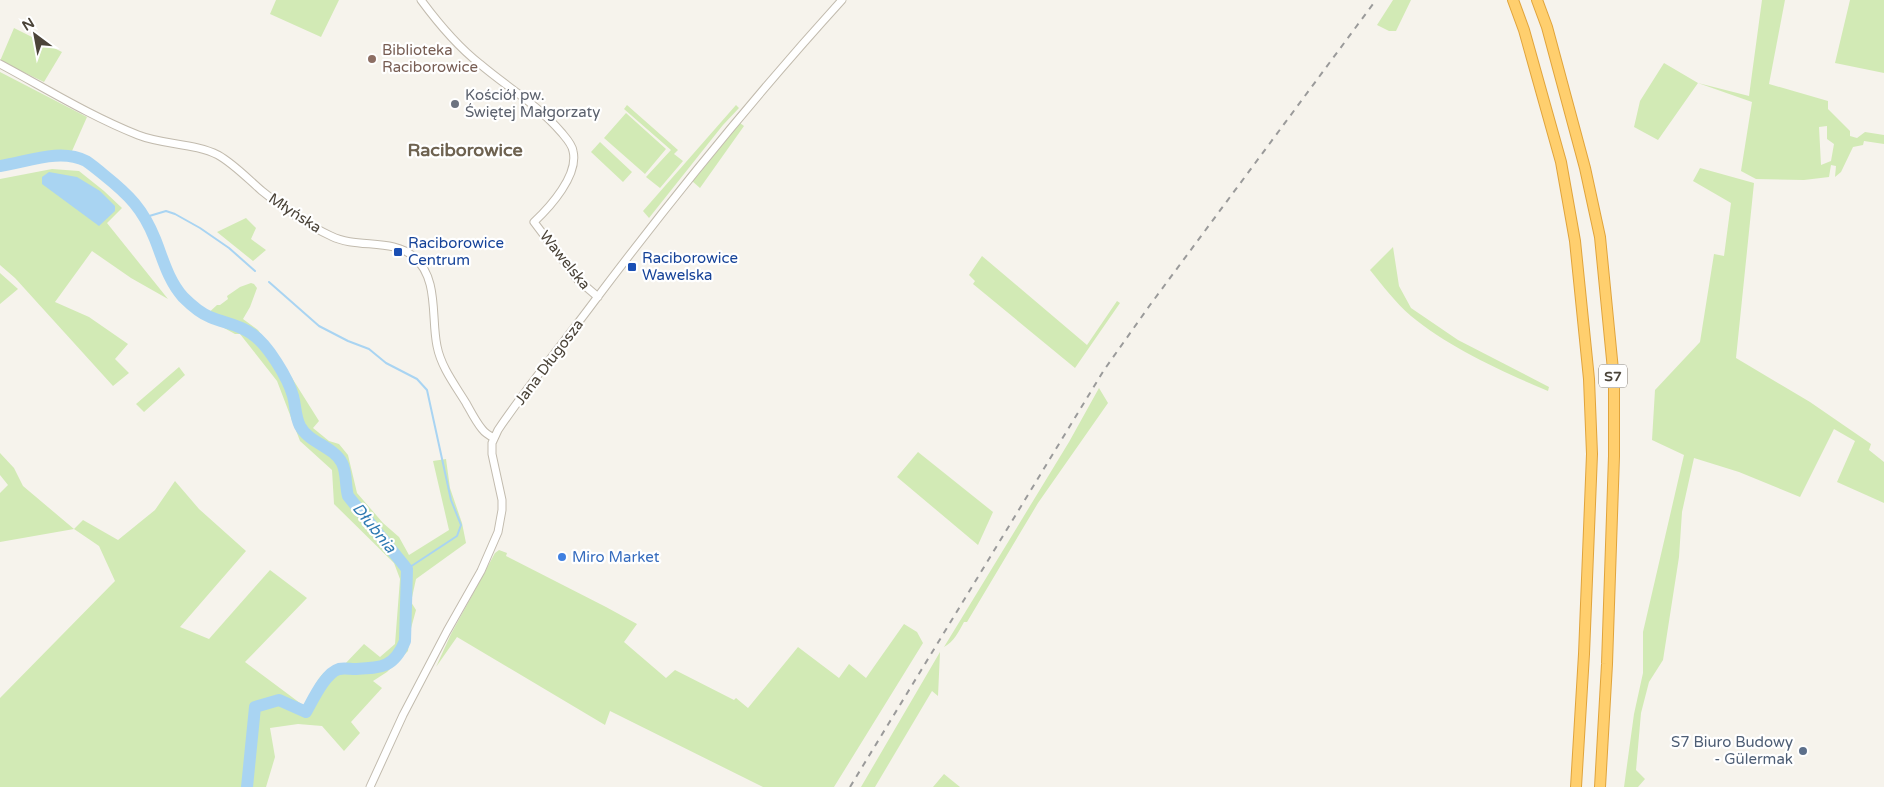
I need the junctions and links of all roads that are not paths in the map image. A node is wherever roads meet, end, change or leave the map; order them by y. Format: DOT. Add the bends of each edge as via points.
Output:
graph roads {
  1 [pos="420,0"];
  2 [pos="842,0"];
  3 [pos="1514,0"];
  4 [pos="1537,0"];
  5 [pos="0,64"];
  6 [pos="598,297"];
  7 [pos="494,438"];
  8 [pos="370,787"];
  9 [pos="1576,787"];
  10 [pos="1600,787"];
  1 -- 6 [label="street, Wawelska" via="438,24 479,63 545,114 568,140 574,157 566,183 554,202 534,222 577,279"];
  2 -- 6 [label="street, Jana Długosza" via="740,116"];
  3 -- 9 [label="highway, S7" via="1561,162 1575,241 1586,352 1592,454"];
  4 -- 10 [label="highway, S7" via="1585,168 1600,237 1614,380 1607,664"];
  5 -- 7 [label="street, Młyńska" via="128,131 160,142 216,154 274,200 329,235 352,243 399,248 413,255 424,269 429,283 436,342 442,362 481,429"];
  6 -- 7 [label="street, Jana Długosza"];
  7 -- 8 [label="street" via="492,454 502,500 498,532 481,571 403,715"];
}
